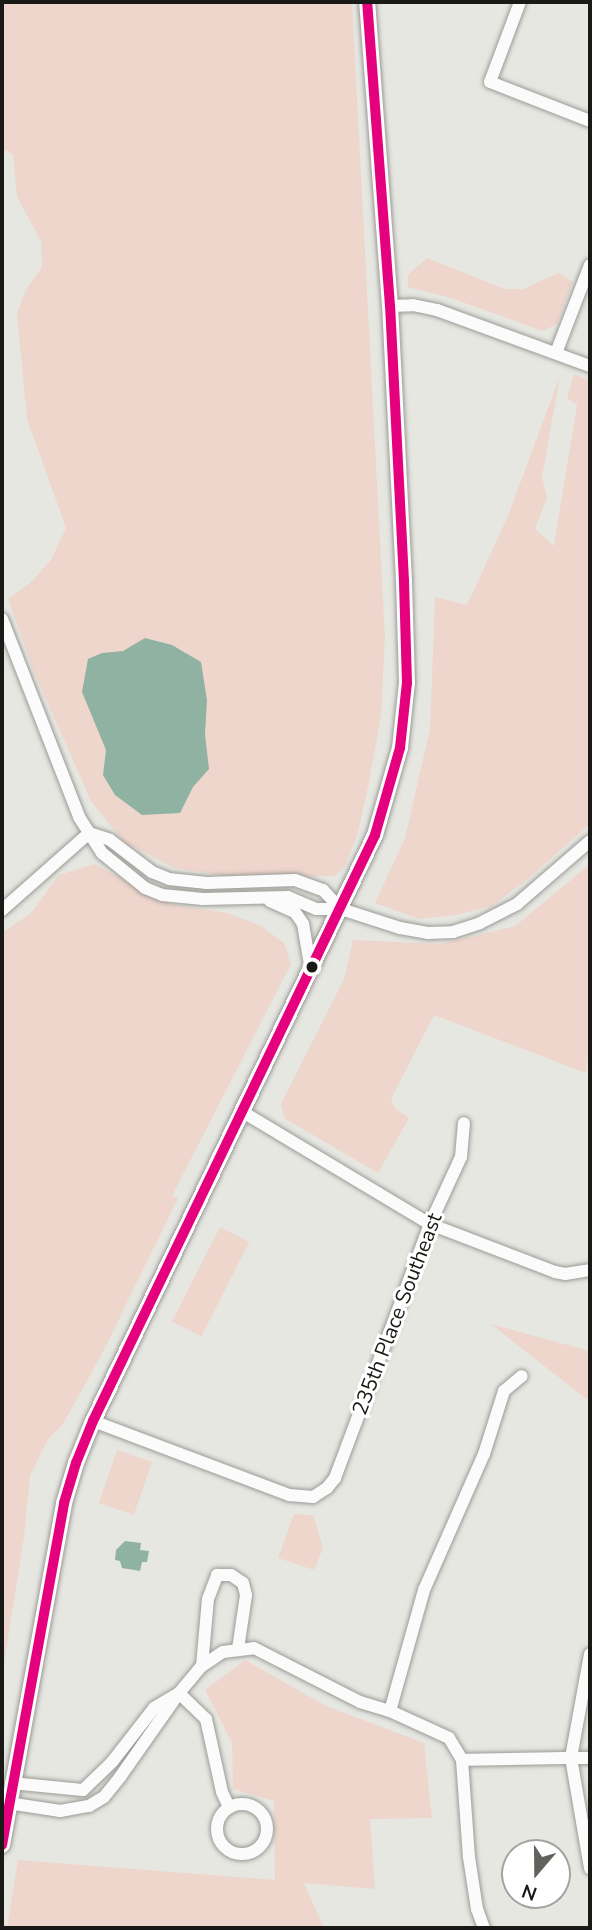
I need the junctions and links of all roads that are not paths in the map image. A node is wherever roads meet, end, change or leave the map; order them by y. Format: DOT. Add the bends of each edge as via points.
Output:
graph roads {
  1 [pos="367,2"];
  2 [pos="520,2"];
  3 [pos="590,121"];
  4 [pos="590,265"];
  5 [pos="390,306"];
  6 [pos="556,353"];
  7 [pos="590,366"];
  8 [pos="2,619"];
  9 [pos="89,833"];
  10 [pos="590,841"];
  11 [pos="253,897"];
  12 [pos="341,909"];
  13 [pos="2,911"];
  14 [pos="310,965"];
  15 [pos="242,1111"];
  16 [pos="464,1123"];
  17 [pos="430,1224"];
  18 [pos="590,1270"];
  19 [pos="523,1376"];
  20 [pos="93,1420"];
  21 [pos="238,1648"];
  22 [pos="590,1654"];
  23 [pos="202,1667"];
  24 [pos="179,1693"];
  25 [pos="390,1711"];
  26 [pos="570,1758"];
  27 [pos="590,1758"];
  28 [pos="462,1760"];
  29 [pos="11,1783"];
  30 [pos="8,1803"];
  31 [pos="229,1807"];
  32 [pos="2,1845"];
  33 [pos="590,1868"];
  34 [pos="484,1928"];
  1 -- 5 [label="main road"];
  2 -- 3 [label="street" via="490,82"];
  4 -- 6 [label="street"];
  5 -- 6 [label="street" via="414,304 437,310"];
  5 -- 12 [label="main road" via="404,581 405,715 391,786 375,835"];
  6 -- 7 [label="street"];
  8 -- 9 [label="street"];
  9 -- 11 [label="street" via="102,853 154,892 202,899"];
  9 -- 12 [label="street" via="110,841 169,879 207,883 295,880 323,890"];
  9 -- 13 [label="street"];
  10 -- 12 [label="street" via="517,904 453,932 400,928"];
  11 -- 12 [label="street" via="288,897 316,909"];
  11 -- 14 [label="street" via="295,912 303,924"];
  12 -- 14 [label="main road"];
  14 -- 15 [label="main road"];
  15 -- 17 [label="street"];
  15 -- 20 [label="main road"];
  16 -- 17 [label="street, 235th Place Southeast" via="461,1157"];
  17 -- 18 [label="street" via="555,1272"];
  17 -- 20 [label="street, 235th Place Southeast" via="335,1478 313,1497 289,1495"];
  19 -- 25 [label="street" via="504,1391 484,1454 424,1590"];
  20 -- 29 [label="main road" via="64,1503"];
  21 -- 23 [label="street"];
  21 -- 23 [label="street" via="246,1595 243,1583 231,1575 217,1575 206,1610"];
  21 -- 25 [label="street" via="254,1648 360,1702"];
  22 -- 26 [label="street"];
  23 -- 24 [label="street"];
  24 -- 29 [label="street" via="154,1708 112,1762 83,1790"];
  24 -- 30 [label="street" via="104,1797 68,1810"];
  24 -- 31 [label="street" via="206,1719"];
  25 -- 28 [label="street" via="449,1738"];
  26 -- 27 [label="street"];
  26 -- 28 [label="street"];
  26 -- 33 [label="street"];
  28 -- 34 [label="street" via="469,1857"];
  29 -- 30 [label="main road"];
  30 -- 32 [label="main road"];
  31 -- 31 [label="street" via="218,1821 218,1838 230,1852 256,1851 268,1831 264,1816 244,1803"];
}
